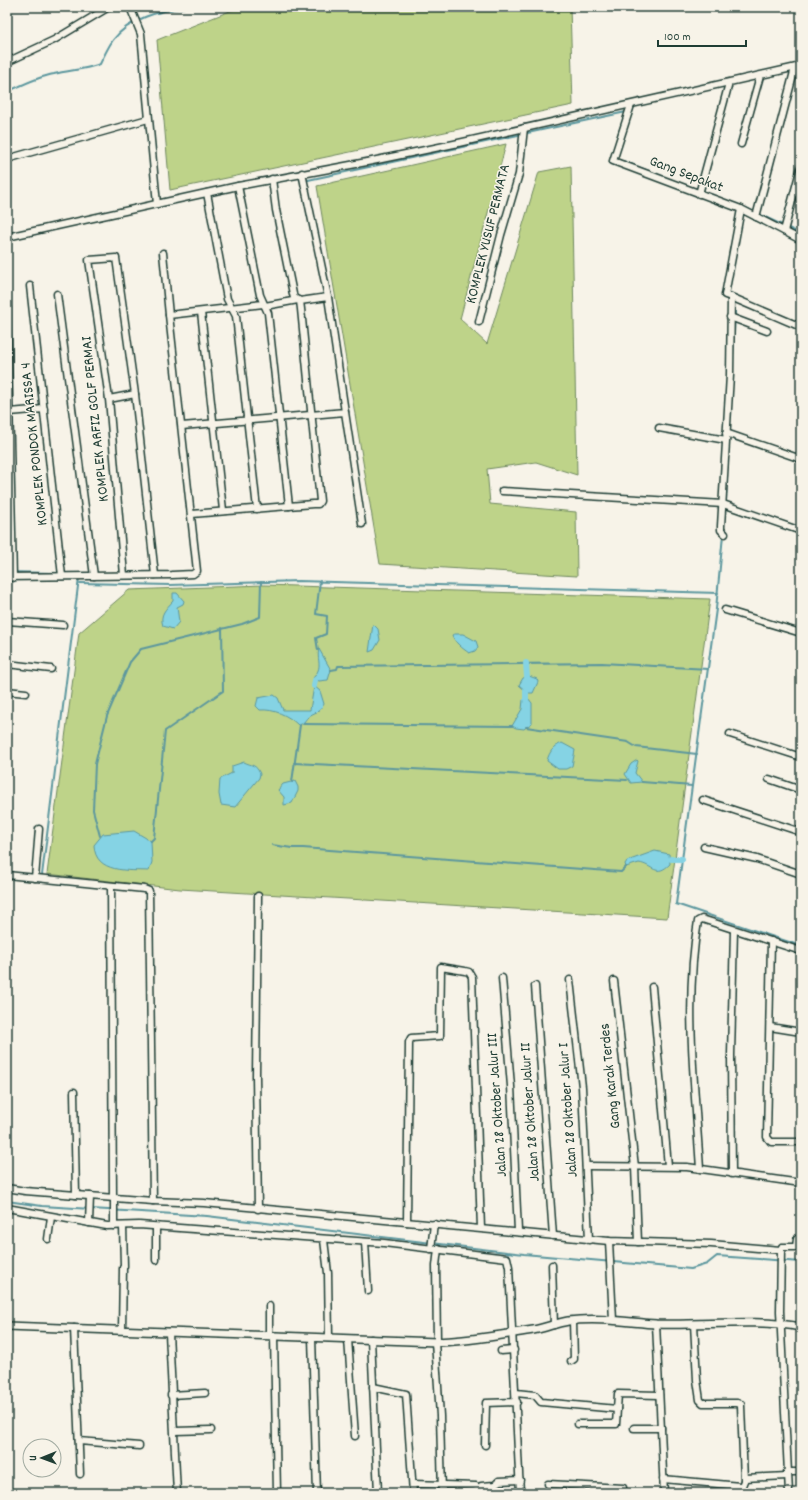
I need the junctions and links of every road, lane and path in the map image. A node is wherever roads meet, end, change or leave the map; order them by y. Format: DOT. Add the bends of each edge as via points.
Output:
graph roads {
  1 [pos="109,7"];
  2 [pos="131,7"];
  3 [pos="7,62"];
  4 [pos="798,67"];
  5 [pos="760,76"];
  6 [pos="729,83"];
  7 [pos="631,105"];
  8 [pos="148,119"];
  9 [pos="524,128"];
  10 [pos="741,144"];
  11 [pos="7,159"];
  12 [pos="801,167"];
  13 [pos="302,173"];
  14 [pos="272,179"];
  15 [pos="238,186"];
  16 [pos="700,191"];
  17 [pos="207,193"];
  18 [pos="157,204"];
  19 [pos="741,209"];
  20 [pos="757,215"];
  21 [pos="784,230"];
  22 [pos="7,237"];
  23 [pos="801,240"];
  24 [pos="163,254"];
  25 [pos="30,286"];
  26 [pos="57,294"];
  27 [pos="328,297"];
  28 [pos="731,297"];
  29 [pos="299,300"];
  30 [pos="264,305"];
  31 [pos="7,307"];
  32 [pos="232,309"];
  33 [pos="201,312"];
  34 [pos="169,315"];
  35 [pos="733,318"];
  36 [pos="479,322"];
  37 [pos="801,327"];
  38 [pos="767,331"];
  39 [pos="135,394"];
  40 [pos="109,399"];
  41 [pos="44,409"];
  42 [pos="10,412"];
  43 [pos="345,412"];
  44 [pos="311,416"];
  45 [pos="279,418"];
  46 [pos="246,420"];
  47 [pos="214,423"];
  48 [pos="182,426"];
  49 [pos="659,428"];
  50 [pos="728,435"];
  51 [pos="801,459"];
  52 [pos="502,491"];
  53 [pos="723,504"];
  54 [pos="289,506"];
  55 [pos="256,508"];
  56 [pos="224,510"];
  57 [pos="192,514"];
  58 [pos="362,524"];
  59 [pos="801,531"];
  60 [pos="725,534"];
  61 [pos="11,575"];
  62 [pos="155,575"];
  63 [pos="62,576"];
  64 [pos="94,576"];
  65 [pos="124,576"];
  66 [pos="725,610"];
  67 [pos="7,621"];
  68 [pos="63,625"];
  69 [pos="801,633"];
  70 [pos="7,664"];
  71 [pos="51,669"];
  72 [pos="7,691"];
  73 [pos="26,693"];
  74 [pos="730,734"];
  75 [pos="801,756"];
  76 [pos="769,779"];
  77 [pos="801,790"];
  78 [pos="703,800"];
  79 [pos="39,829"];
  80 [pos="801,832"];
  81 [pos="704,847"];
  82 [pos="799,873"];
  83 [pos="7,875"];
  84 [pos="35,878"];
  85 [pos="111,886"];
  86 [pos="258,896"];
  87 [pos="734,930"];
  88 [pos="770,942"];
  89 [pos="801,951"];
  90 [pos="502,978"];
  91 [pos="570,980"];
  92 [pos="614,981"];
  93 [pos="535,986"];
  94 [pos="652,987"];
  95 [pos="770,1027"];
  96 [pos="801,1032"];
  97 [pos="74,1092"];
  98 [pos="801,1142"];
  99 [pos="586,1166"];
  100 [pos="668,1166"];
  101 [pos="635,1167"];
  102 [pos="700,1169"];
  103 [pos="732,1174"];
  104 [pos="801,1183"];
  105 [pos="7,1188"];
  106 [pos="76,1195"];
  107 [pos="90,1196"];
  108 [pos="113,1198"];
  109 [pos="153,1201"];
  110 [pos="7,1208"];
  111 [pos="258,1209"];
  112 [pos="51,1217"];
  113 [pos="90,1222"];
  114 [pos="407,1222"];
  115 [pos="114,1224"];
  116 [pos="434,1224"];
  117 [pos="123,1226"];
  118 [pos="156,1227"];
  119 [pos="481,1228"];
  120 [pos="518,1231"];
  121 [pos="554,1236"];
  122 [pos="801,1237"];
  123 [pos="48,1239"];
  124 [pos="324,1240"];
  125 [pos="589,1240"];
  126 [pos="609,1241"];
  127 [pos="365,1242"];
  128 [pos="638,1242"];
  129 [pos="431,1246"];
  130 [pos="438,1249"];
  131 [pos="780,1253"];
  132 [pos="156,1260"];
  133 [pos="552,1265"];
  134 [pos="368,1291"];
  135 [pos="270,1306"];
  136 [pos="613,1320"];
  137 [pos="573,1321"];
  138 [pos="782,1323"];
  139 [pos="656,1324"];
  140 [pos="694,1324"];
  141 [pos="554,1325"];
  142 [pos="7,1326"];
  143 [pos="801,1326"];
  144 [pos="74,1328"];
  145 [pos="122,1330"];
  146 [pos="514,1332"];
  147 [pos="169,1333"];
  148 [pos="271,1336"];
  149 [pos="312,1338"];
  150 [pos="329,1338"];
  151 [pos="348,1339"];
  152 [pos="371,1339"];
  153 [pos="436,1342"];
  154 [pos="514,1350"];
  155 [pos="501,1351"];
  156 [pos="571,1361"];
  157 [pos="374,1387"];
  158 [pos="205,1393"];
  159 [pos="516,1393"];
  160 [pos="172,1395"];
  161 [pos="659,1395"];
  162 [pos="517,1402"];
  163 [pos="617,1409"];
  164 [pos="578,1424"];
  165 [pos="634,1428"];
  166 [pos="661,1428"];
  167 [pos="211,1430"];
  168 [pos="175,1431"];
  169 [pos="355,1436"];
  170 [pos="79,1441"];
  171 [pos="484,1445"];
  172 [pos="139,1446"];
  173 [pos="801,1472"];
  174 [pos="80,1474"];
  175 [pos="787,1474"];
  176 [pos="663,1479"];
  177 [pos="520,1480"];
  178 [pos="413,1484"];
  179 [pos="548,1484"];
  180 [pos="442,1486"];
  181 [pos="743,1486"];
  182 [pos="480,1491"];
  183 [pos="177,1493"];
  184 [pos="277,1493"];
  185 [pos="317,1493"];
  186 [pos="378,1493"];
  187 [pos="413,1493"];
  188 [pos="442,1493"];
  189 [pos="520,1493"];
  190 [pos="623,1493"];
  191 [pos="664,1493"];
  192 [pos="789,1493"];
  1 -- 3 [label="street" via="54,40"];
  2 -- 8 [label="street" via="140,27"];
  4 -- 5 [label="street"];
  4 -- 20 [label="street"];
  5 -- 6 [label="street"];
  5 -- 10 [label="street"];
  6 -- 7 [label="street"];
  6 -- 16 [label="street"];
  7 -- 9 [label="street"];
  7 -- 16 [label="street, Gang Sepakat" via="613,161"];
  8 -- 11 [label="street"];
  8 -- 18 [label="street"];
  9 -- 13 [label="street" via="372,161"];
  9 -- 36 [label="street, KOMPLEK YUSUF PERMATA" via="520,174 501,235"];
  12 -- 21 [label="street"];
  13 -- 14 [label="street"];
  13 -- 27 [label="street"];
  14 -- 15 [label="street"];
  14 -- 29 [label="street" via="290,282 294,298"];
  15 -- 17 [label="street"];
  15 -- 30 [label="street"];
  16 -- 19 [label="street, Gang Sepakat"];
  17 -- 18 [label="street"];
  17 -- 32 [label="street" via="226,299"];
  18 -- 22 [label="street"];
  19 -- 20 [label="street, Gang Sepakat"];
  19 -- 28 [label="street" via="725,295"];
  20 -- 21 [label="street, Gang Sepakat"];
  21 -- 23 [label="street, Gang Sepakat"];
  24 -- 34 [label="street"];
  25 -- 41 [label="street, KOMPLEK PONDOK MARISSA 4"];
  26 -- 64 [label="street"];
  27 -- 29 [label="street"];
  27 -- 43 [label="street"];
  28 -- 35 [label="street"];
  28 -- 37 [label="street"];
  29 -- 30 [label="street"];
  29 -- 44 [label="street"];
  30 -- 32 [label="street"];
  30 -- 45 [label="street" via="270,325"];
  31 -- 42 [label="street"];
  32 -- 33 [label="street"];
  32 -- 46 [label="street" via="236,316"];
  33 -- 34 [label="street"];
  33 -- 47 [label="street"];
  34 -- 48 [label="street"];
  35 -- 38 [label="street"];
  35 -- 50 [label="street"];
  39 -- 40 [label="street"];
  39 -- 40 [label="street, KOMPLEK ARFIZ GOLF PERMAI" via="116,258 89,260"];
  39 -- 62 [label="street"];
  40 -- 65 [label="street, KOMPLEK ARFIZ GOLF PERMAI"];
  41 -- 42 [label="street"];
  41 -- 63 [label="street, KOMPLEK PONDOK MARISSA 4"];
  42 -- 61 [label="street"];
  43 -- 44 [label="street"];
  43 -- 58 [label="street"];
  44 -- 45 [label="street"];
  44 -- 54 [label="street" via="320,501 318,504"];
  45 -- 46 [label="street"];
  45 -- 54 [label="street"];
  46 -- 47 [label="street"];
  46 -- 55 [label="street"];
  47 -- 48 [label="street"];
  47 -- 56 [label="street"];
  48 -- 57 [label="street"];
  49 -- 50 [label="street"];
  50 -- 51 [label="street"];
  50 -- 53 [label="street"];
  52 -- 53 [label="street"];
  53 -- 59 [label="street"];
  53 -- 60 [label="street" via="721,528"];
  54 -- 55 [label="street"];
  55 -- 56 [label="street"];
  56 -- 57 [label="street"];
  57 -- 62 [label="street" via="197,572"];
  61 -- 63 [label="street"];
  62 -- 65 [label="street"];
  63 -- 64 [label="street"];
  64 -- 65 [label="street"];
  66 -- 69 [label="street"];
  67 -- 68 [label="street"];
  70 -- 71 [label="street"];
  72 -- 73 [label="street"];
  74 -- 75 [label="street"];
  76 -- 77 [label="street"];
  78 -- 80 [label="street"];
  79 -- 84 [label="street"];
  81 -- 82 [label="street" via="757,859"];
  83 -- 84 [label="street"];
  84 -- 85 [label="street"];
  85 -- 108 [label="street"];
  85 -- 109 [label="street" via="144,888 149,891"];
  86 -- 111 [label="street"];
  87 -- 88 [label="street"];
  87 -- 102 [label="street" via="702,919 698,920 693,958 692,1016"];
  87 -- 103 [label="street"];
  88 -- 89 [label="street"];
  88 -- 95 [label="street"];
  90 -- 120 [label="street, Jalan 28 Oktober Jalur III" via="511,1086"];
  91 -- 99 [label="street, Jalan 28 Oktober Jalur I" via="581,1081"];
  92 -- 101 [label="street, Gang Karak Terdes"];
  93 -- 121 [label="street, Jalan 28 Oktober Jalur II"];
  94 -- 100 [label="street"];
  95 -- 96 [label="street"];
  95 -- 98 [label="street" via="767,1137 771,1142"];
  97 -- 106 [label="street"];
  99 -- 101 [label="street"];
  99 -- 125 [label="street, Jalan 28 Oktober Jalur I"];
  100 -- 101 [label="street"];
  100 -- 102 [label="street"];
  101 -- 128 [label="street, Gang Karak Terdes"];
  102 -- 103 [label="street"];
  103 -- 104 [label="street"];
  105 -- 106 [label="street"];
  106 -- 107 [label="street"];
  107 -- 108 [label="street"];
  107 -- 113 [label="street"];
  108 -- 109 [label="street"];
  108 -- 115 [label="street"];
  109 -- 111 [label="street"];
  110 -- 112 [label="street"];
  111 -- 114 [label="street"];
  112 -- 113 [label="street"];
  112 -- 123 [label="street"];
  113 -- 115 [label="street"];
  114 -- 116 [label="street"];
  114 -- 119 [label="street" via="409,1040 440,1036 441,967 469,972 472,977"];
  115 -- 117 [label="street"];
  116 -- 119 [label="street"];
  116 -- 129 [label="street"];
  117 -- 118 [label="street"];
  117 -- 145 [label="street"];
  118 -- 124 [label="street" via="208,1229"];
  118 -- 132 [label="street"];
  119 -- 120 [label="street"];
  120 -- 121 [label="street"];
  121 -- 125 [label="street"];
  122 -- 131 [label="street" via="796,1247 782,1247"];
  124 -- 127 [label="street"];
  124 -- 150 [label="street" via="328,1273"];
  125 -- 126 [label="street"];
  126 -- 128 [label="street"];
  126 -- 136 [label="street"];
  127 -- 129 [label="street"];
  127 -- 134 [label="street"];
  128 -- 131 [label="street" via="712,1244"];
  129 -- 130 [label="street"];
  130 -- 146 [label="street" via="508,1259"];
  130 -- 153 [label="street"];
  131 -- 138 [label="street"];
  133 -- 141 [label="street"];
  135 -- 148 [label="street"];
  136 -- 137 [label="street"];
  136 -- 139 [label="street"];
  137 -- 141 [label="street"];
  137 -- 156 [label="street" via="575,1349 574,1359"];
  138 -- 140 [label="street" via="754,1321"];
  138 -- 143 [label="street"];
  138 -- 175 [label="street"];
  139 -- 140 [label="street"];
  139 -- 161 [label="street"];
  140 -- 181 [label="street" via="700,1400 737,1403 741,1406"];
  141 -- 146 [label="street"];
  142 -- 144 [label="street"];
  144 -- 145 [label="street"];
  144 -- 170 [label="street"];
  145 -- 147 [label="street"];
  146 -- 153 [label="street"];
  146 -- 154 [label="street"];
  147 -- 148 [label="street"];
  147 -- 160 [label="street"];
  148 -- 149 [label="street"];
  148 -- 184 [label="street"];
  149 -- 150 [label="street"];
  149 -- 185 [label="street"];
  150 -- 151 [label="street"];
  151 -- 152 [label="street"];
  151 -- 169 [label="street"];
  152 -- 153 [label="street"];
  152 -- 157 [label="street"];
  153 -- 180 [label="street"];
  154 -- 155 [label="street"];
  154 -- 159 [label="street"];
  157 -- 178 [label="street" via="406,1394"];
  157 -- 186 [label="street"];
  158 -- 160 [label="street"];
  159 -- 162 [label="street"];
  159 -- 163 [label="street" via="535,1395 542,1402"];
  160 -- 168 [label="street"];
  161 -- 163 [label="street" via="618,1394"];
  161 -- 166 [label="street"];
  162 -- 171 [label="street" via="486,1403"];
  162 -- 177 [label="street"];
  163 -- 164 [label="street" via="616,1424"];
  165 -- 166 [label="street"];
  166 -- 176 [label="street"];
  167 -- 168 [label="street"];
  168 -- 183 [label="street"];
  170 -- 172 [label="street"];
  170 -- 174 [label="street"];
  173 -- 175 [label="street"];
  175 -- 181 [label="street"];
  175 -- 192 [label="street"];
  176 -- 181 [label="street"];
  176 -- 191 [label="street"];
  177 -- 182 [label="street" via="498,1481 495,1485 481,1486"];
  177 -- 189 [label="street"];
  178 -- 180 [label="street"];
  178 -- 187 [label="street"];
  179 -- 190 [label="street" via="623,1488"];
  180 -- 182 [label="street" via="476,1486"];
  180 -- 188 [label="street"];
}
